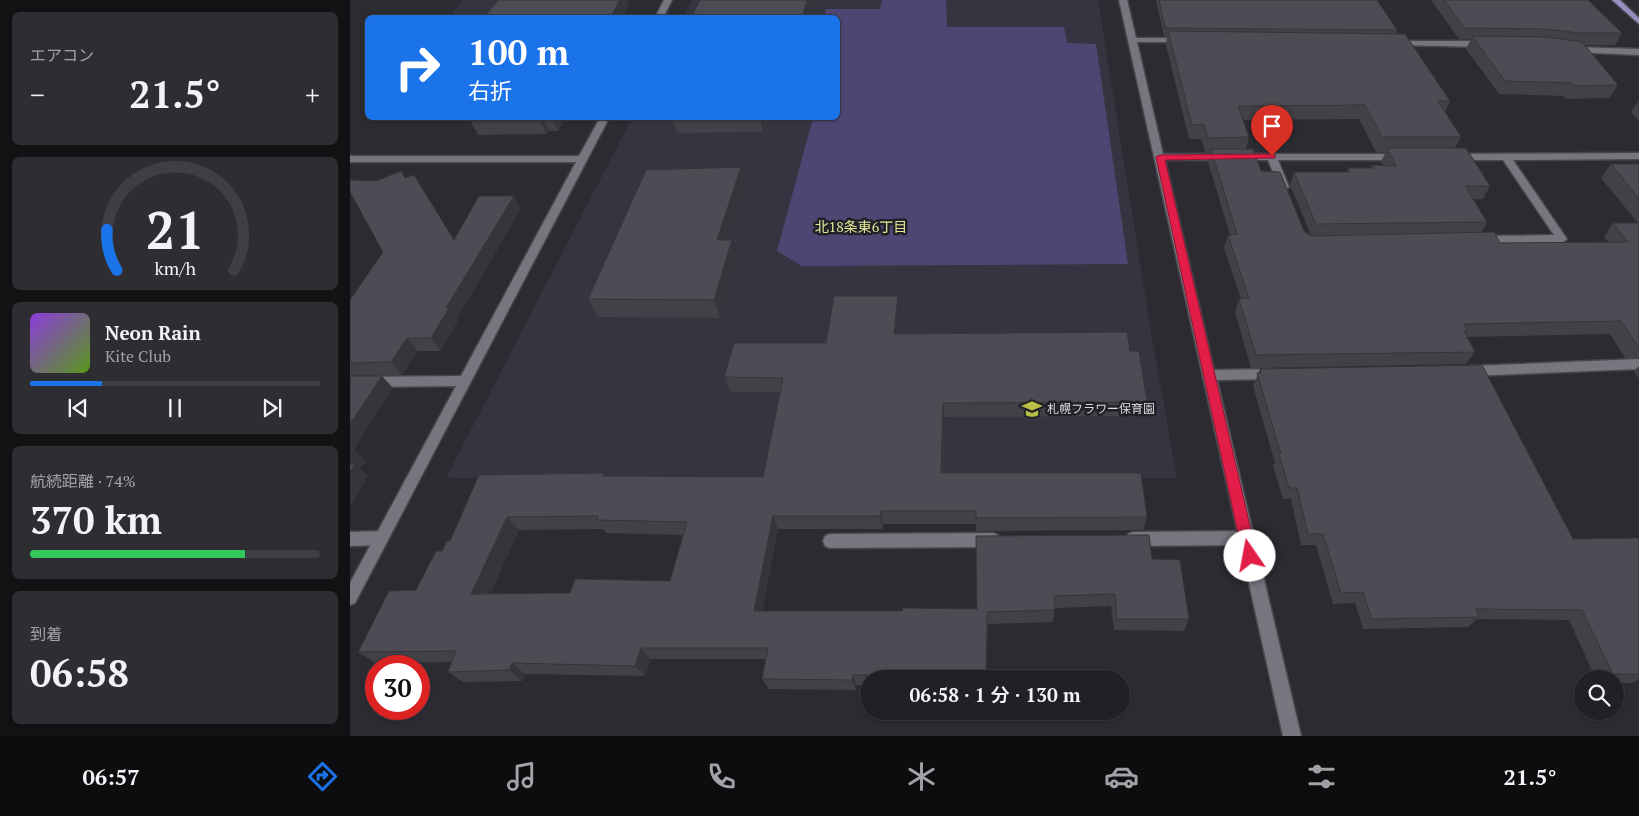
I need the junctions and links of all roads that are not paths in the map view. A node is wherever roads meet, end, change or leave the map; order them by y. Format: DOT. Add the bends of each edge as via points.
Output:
graph roads {
  1 [pos="668,0"];
  2 [pos="1124,0"];
  3 [pos="1616,0"];
  4 [pos="660,15"];
  5 [pos="1635,15"];
  6 [pos="1639,22"];
  7 [pos="1133,40"];
  8 [pos="1194,40"];
  9 [pos="1381,43"];
  10 [pos="1490,44"];
  11 [pos="1565,49"];
  12 [pos="1639,52"];
  13 [pos="603,120"];
  14 [pos="1272,156"];
  15 [pos="1639,156"];
  16 [pos="1160,157"];
  17 [pos="1409,157"];
  18 [pos="1448,157"];
  19 [pos="1506,157"];
  20 [pos="582,159"];
  21 [pos="350,160"];
  22 [pos="1289,200"];
  23 [pos="1474,240"];
  24 [pos="1639,364"];
  25 [pos="1453,372"];
  26 [pos="1286,374"];
  27 [pos="1209,375"];
  28 [pos="350,382"];
  29 [pos="465,382"];
  30 [pos="382,538"];
  31 [pos="1246,538"];
  32 [pos="350,539"];
  33 [pos="1010,540"];
  34 [pos="1120,540"];
  35 [pos="830,541"];
  36 [pos="350,598"];
  37 [pos="1292,736"];
  1 -- 4 [label="street"];
  2 -- 7 [label="street"];
  3 -- 5 [label="main road"];
  5 -- 6 [label="main road"];
  7 -- 8 [label="street"];
  7 -- 16 [label="street"];
  9 -- 10 [label="street"];
  11 -- 12 [label="street"];
  13 -- 20 [label="street"];
  14 -- 16 [label="street"];
  14 -- 17 [label="street"];
  14 -- 22 [label="street"];
  15 -- 19 [label="street"];
  16 -- 27 [label="street"];
  18 -- 19 [label="street"];
  19 -- 23 [label="street" via="1562,238"];
  20 -- 21 [label="street"];
  20 -- 29 [label="street"];
  24 -- 25 [label="street"];
  26 -- 27 [label="street"];
  27 -- 31 [label="street"];
  28 -- 29 [label="street"];
  29 -- 30 [label="street"];
  30 -- 32 [label="street"];
  30 -- 36 [label="street"];
  31 -- 34 [label="street"];
  31 -- 37 [label="street"];
  33 -- 35 [label="street"];
}
